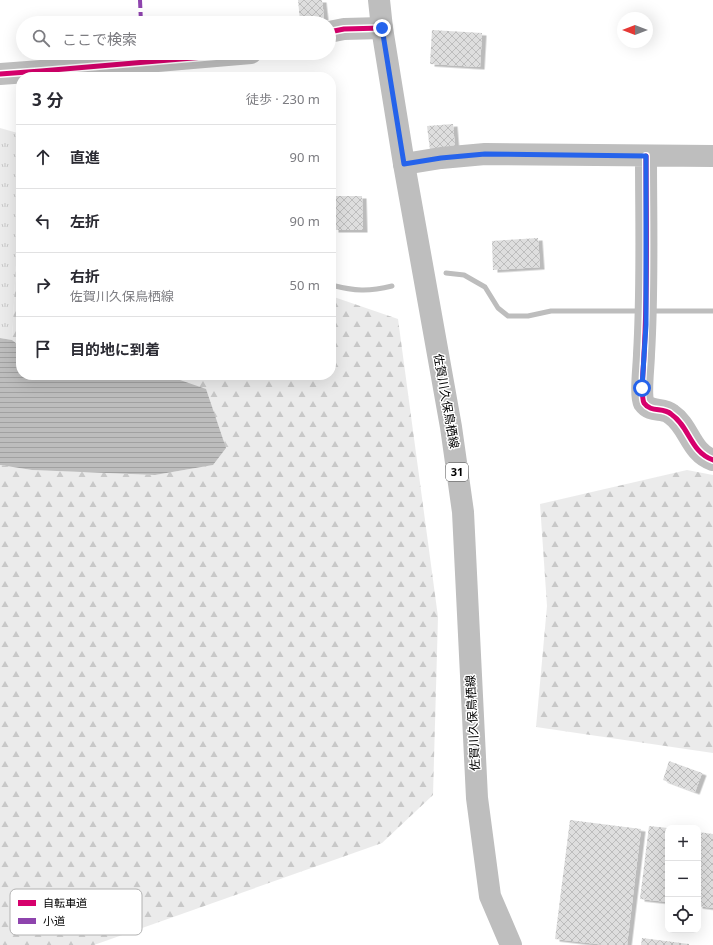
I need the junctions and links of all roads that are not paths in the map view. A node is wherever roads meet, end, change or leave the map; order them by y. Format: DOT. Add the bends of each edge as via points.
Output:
graph roads {
  1 [pos="379,0"];
  2 [pos="382,28"];
  3 [pos="336,31"];
  4 [pos="169,60"];
  5 [pos="27,72"];
  6 [pos="16,73"];
  7 [pos="0,74"];
  8 [pos="646,156"];
  9 [pos="713,156"];
  10 [pos="404,164"];
  11 [pos="713,460"];
  12 [pos="511,945"];
  1 -- 2 [label="street, 佐賀川久保鳥栖線 / 31"];
  2 -- 3 [label="street"];
  2 -- 10 [label="street, 佐賀川久保鳥栖線 / 31"];
  4 -- 5 [label="street"];
  6 -- 7 [label="street"];
  8 -- 9 [label="street"];
  8 -- 10 [label="street" via="485,154"];
  8 -- 11 [label="street" via="646,325 642,388 644,402 650,409 670,412 683,425 698,452"];
  10 -- 12 [label="street, 佐賀川久保鳥栖線 / 31" via="451,427 463,512 477,798 490,896"];
}
